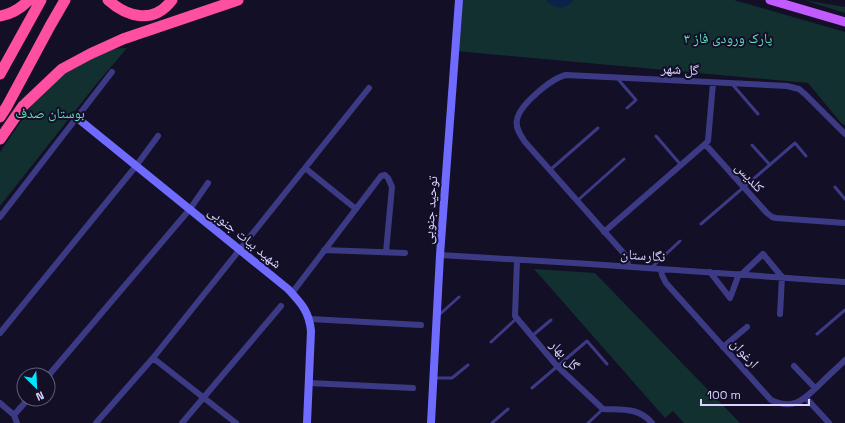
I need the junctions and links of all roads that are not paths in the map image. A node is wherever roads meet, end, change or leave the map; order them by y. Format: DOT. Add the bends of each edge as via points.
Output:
graph roads {
  1 [pos="29,0"];
  2 [pos="41,0"];
  3 [pos="65,0"];
  4 [pos="108,0"];
  5 [pos="172,0"];
  6 [pos="238,0"];
  7 [pos="459,0"];
  8 [pos="770,0"];
  9 [pos="0,16"];
  10 [pos="845,22"];
  11 [pos="112,72"];
  12 [pos="0,74"];
  13 [pos="616,78"];
  14 [pos="713,83"];
  15 [pos="732,83"];
  16 [pos="369,88"];
  17 [pos="627,108"];
  18 [pos="758,114"];
  19 [pos="0,117"];
  20 [pos="76,117"];
  21 [pos="598,128"];
  22 [pos="845,134"];
  23 [pos="158,136"];
  24 [pos="656,136"];
  25 [pos="0,139"];
  26 [pos="705,144"];
  27 [pos="752,145"];
  28 [pos="806,156"];
  29 [pos="624,159"];
  30 [pos="681,165"];
  31 [pos="770,165"];
  32 [pos="136,166"];
  33 [pos="305,168"];
  34 [pos="550,170"];
  35 [pos="208,183"];
  36 [pos="743,187"];
  37 [pos="835,187"];
  38 [pos="845,199"];
  39 [pos="577,201"];
  40 [pos="190,209"];
  41 [pos="356,209"];
  42 [pos="0,217"];
  43 [pos="845,223"];
  44 [pos="701,224"];
  45 [pos="604,232"];
  46 [pos="680,241"];
  47 [pos="240,249"];
  48 [pos="324,250"];
  49 [pos="386,252"];
  50 [pos="405,252"];
  51 [pos="440,255"];
  52 [pos="517,260"];
  53 [pos="628,266"];
  54 [pos="651,268"];
  55 [pos="661,269"];
  56 [pos="710,272"];
  57 [pos="741,274"];
  58 [pos="782,277"];
  59 [pos="845,282"];
  60 [pos="292,293"];
  61 [pos="458,297"];
  62 [pos="281,306"];
  63 [pos="845,310"];
  64 [pos="780,314"];
  65 [pos="437,317"];
  66 [pos="517,318"];
  67 [pos="310,319"];
  68 [pos="551,320"];
  69 [pos="421,325"];
  70 [pos="747,327"];
  71 [pos="0,333"];
  72 [pos="817,334"];
  73 [pos="532,336"];
  74 [pos="491,342"];
  75 [pos="724,347"];
  76 [pos="153,358"];
  77 [pos="845,360"];
  78 [pos="607,364"];
  79 [pos="468,365"];
  80 [pos="557,366"];
  81 [pos="794,366"];
  82 [pos="56,367"];
  83 [pos="434,378"];
  84 [pos="309,383"];
  85 [pos="413,388"];
  86 [pos="532,388"];
  87 [pos="815,388"];
  88 [pos="204,398"];
  89 [pos="806,398"];
  90 [pos="0,403"];
  91 [pos="21,407"];
  92 [pos="508,409"];
  93 [pos="603,409"];
  94 [pos="14,416"];
  95 [pos="17,423"];
  96 [pos="96,423"];
  97 [pos="182,423"];
  98 [pos="236,423"];
  99 [pos="307,423"];
  100 [pos="431,423"];
  101 [pos="492,423"];
  102 [pos="588,423"];
  103 [pos="652,423"];
  104 [pos="829,423"];
  1 -- 9 [label="highway" via="22,7"];
  2 -- 12 [label="highway"];
  3 -- 19 [label="highway"];
  4 -- 5 [label="highway" via="126,13 139,17 153,14"];
  6 -- 25 [label="highway" via="123,39 62,69 23,106"];
  7 -- 51 [label="street, توحید جنوبی"];
  8 -- 10 [label="main road"];
  11 -- 20 [label="street"];
  13 -- 14 [label="street, گل شهر"];
  13 -- 17 [label="lane" via="636,100"];
  13 -- 34 [label="street, گل شهر" via="562,76 549,84 518,114 516,121 521,137"];
  14 -- 15 [label="street, گل شهر"];
  14 -- 26 [label="street" via="708,141"];
  15 -- 18 [label="lane"];
  15 -- 22 [label="street, گل شهر" via="799,89"];
  16 -- 33 [label="street"];
  20 -- 32 [label="street, شهید بیات جنوبی"];
  20 -- 42 [label="street"];
  21 -- 34 [label="lane"];
  23 -- 32 [label="street"];
  24 -- 30 [label="lane"];
  26 -- 30 [label="street"];
  26 -- 36 [label="street, کلدیس"];
  27 -- 31 [label="lane"];
  28 -- 31 [label="lane" via="795,143"];
  29 -- 39 [label="lane"];
  30 -- 45 [label="street"];
  31 -- 36 [label="lane"];
  32 -- 40 [label="street, شهید بیات جنوبی"];
  32 -- 71 [label="street"];
  33 -- 41 [label="street"];
  33 -- 47 [label="street"];
  34 -- 39 [label="street"];
  35 -- 40 [label="street"];
  36 -- 43 [label="street, کلدیس" via="772,217"];
  36 -- 44 [label="lane"];
  37 -- 38 [label="lane"];
  39 -- 45 [label="street"];
  40 -- 47 [label="street, شهید بیات جنوبی"];
  40 -- 82 [label="street"];
  41 -- 48 [label="street"];
  41 -- 49 [label="street" via="381,176 385,175 392,187"];
  45 -- 53 [label="street" via="627,257"];
  46 -- 54 [label="lane"];
  47 -- 60 [label="street, شهید بیات جنوبی"];
  47 -- 76 [label="street"];
  48 -- 49 [label="street"];
  48 -- 60 [label="street"];
  49 -- 50 [label="street"];
  51 -- 52 [label="street, نگارستان"];
  51 -- 65 [label="street, توحید جنوبی"];
  52 -- 53 [label="street, نگارستان"];
  52 -- 66 [label="street"];
  53 -- 54 [label="street, نگارستان"];
  54 -- 55 [label="street, نگارستان"];
  55 -- 56 [label="street, نگارستان"];
  55 -- 75 [label="street, ارغوان" via="666,283"];
  56 -- 57 [label="street, نگارستان"];
  56 -- 57 [label="street" via="730,298"];
  57 -- 58 [label="street, نگارستان"];
  57 -- 58 [label="street" via="763,254"];
  58 -- 59 [label="street, نگارستان"];
  58 -- 64 [label="street"];
  60 -- 67 [label="street, شهید بیات جنوبی"];
  61 -- 65 [label="lane"];
  62 -- 88 [label="street"];
  63 -- 72 [label="lane"];
  65 -- 83 [label="street, توحید جنوبی"];
  66 -- 73 [label="street, گل بهار"];
  66 -- 74 [label="lane"];
  67 -- 69 [label="street"];
  67 -- 84 [label="street"];
  68 -- 73 [label="lane"];
  70 -- 75 [label="street"];
  73 -- 80 [label="street, گل بهار"];
  75 -- 89 [label="street, ارغوان" via="771,400 784,405"];
  76 -- 88 [label="street"];
  76 -- 96 [label="street"];
  77 -- 87 [label="street, ارغوان"];
  78 -- 80 [label="lane" via="587,341"];
  79 -- 83 [label="lane" via="452,378"];
  80 -- 86 [label="lane"];
  80 -- 93 [label="street, گل بهار"];
  81 -- 87 [label="street"];
  83 -- 100 [label="street, توحید جنوبی"];
  84 -- 85 [label="street"];
  84 -- 99 [label="street"];
  87 -- 89 [label="street, ارغوان"];
  88 -- 97 [label="street"];
  88 -- 98 [label="street"];
  89 -- 104 [label="street"];
  90 -- 94 [label="street"];
  91 -- 94 [label="street"];
  92 -- 101 [label="lane"];
  93 -- 102 [label="lane"];
  93 -- 103 [label="street" via="638,411"];
  94 -- 95 [label="street"];
}
